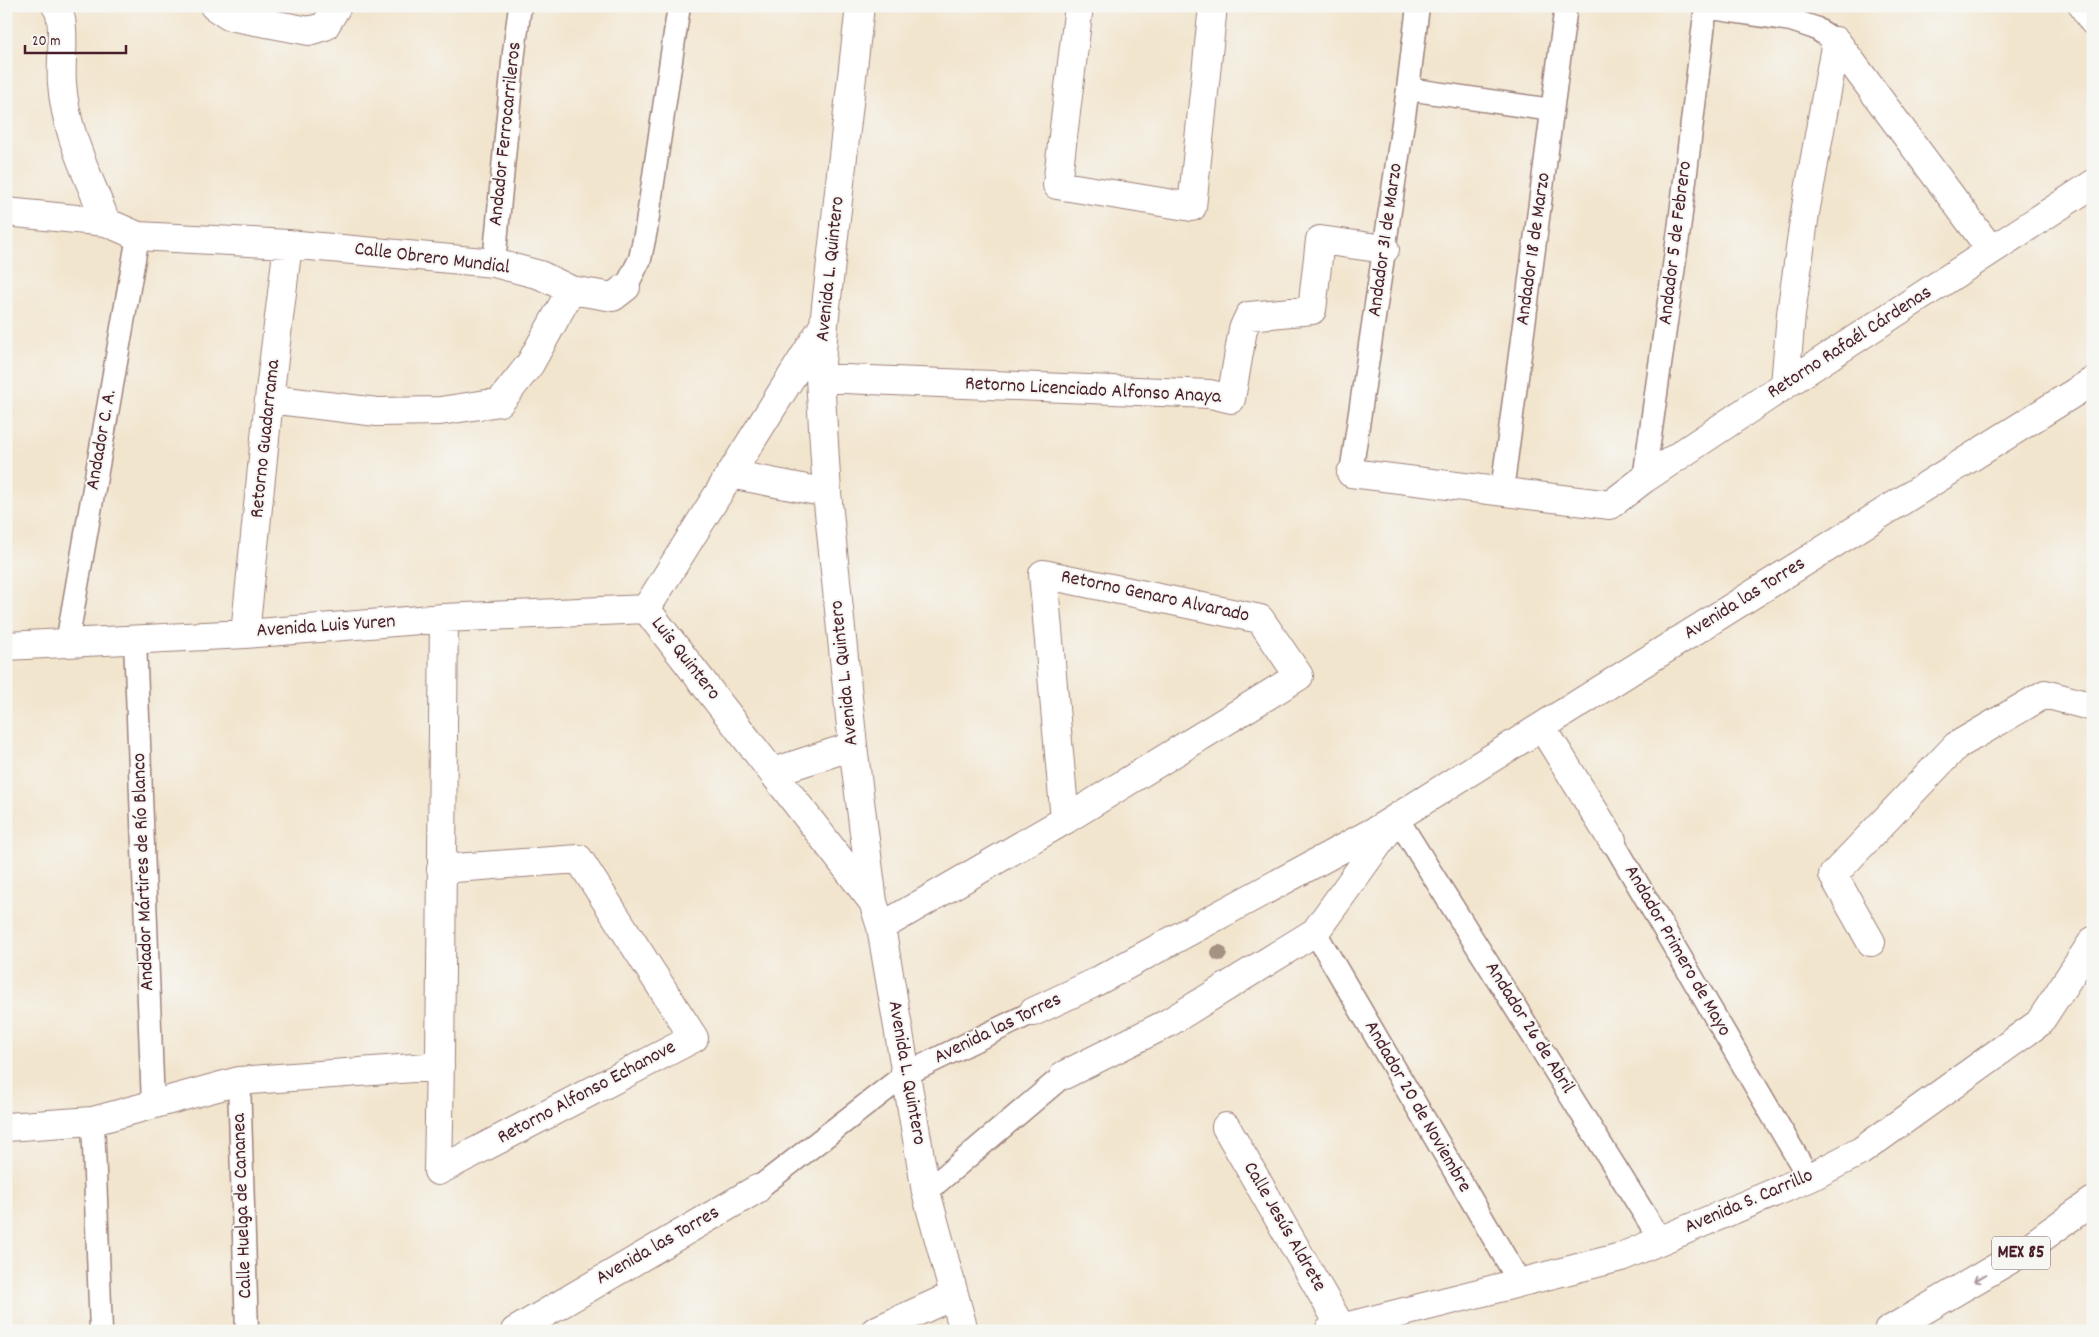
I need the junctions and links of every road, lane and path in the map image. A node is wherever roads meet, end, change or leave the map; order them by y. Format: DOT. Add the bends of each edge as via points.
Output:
graph roads {
  1 [pos="56,6"];
  2 [pos="214,6"];
  3 [pos="337,6"];
  4 [pos="520,6"];
  5 [pos="679,6"];
  6 [pos="860,6"];
  7 [pos="1079,6"];
  8 [pos="1214,6"];
  9 [pos="1418,6"];
  10 [pos="1566,6"];
  11 [pos="2083,6"];
  12 [pos="1706,7"];
  13 [pos="2093,21"];
  14 [pos="1836,41"];
  15 [pos="1408,89"];
  16 [pos="1552,110"];
  17 [pos="2093,184"];
  18 [pos="6,212"];
  19 [pos="106,222"];
  20 [pos="138,236"];
  21 [pos="288,244"];
  22 [pos="1385,249"];
  23 [pos="1991,250"];
  24 [pos="494,262"];
  25 [pos="626,287"];
  26 [pos="571,290"];
  27 [pos="824,324"];
  28 [pos="820,378"];
  29 [pos="2093,380"];
  30 [pos="1785,385"];
  31 [pos="269,399"];
  32 [pos="1351,473"];
  33 [pos="730,474"];
  34 [pos="1644,479"];
  35 [pos="1502,491"];
  36 [pos="827,494"];
  37 [pos="646,608"];
  38 [pos="444,618"];
  39 [pos="245,634"];
  40 [pos="136,640"];
  41 [pos="67,643"];
  42 [pos="6,646"];
  43 [pos="2093,707"];
  44 [pos="1542,727"];
  45 [pos="853,746"];
  46 [pos="773,772"];
  47 [pos="1397,818"];
  48 [pos="1066,820"];
  49 [pos="1612,840"];
  50 [pos="441,869"];
  51 [pos="877,915"];
  52 [pos="1315,932"];
  53 [pos="2093,940"];
  54 [pos="1871,942"];
  55 [pos="1032,1012"];
  56 [pos="440,1066"];
  57 [pos="906,1074"];
  58 [pos="1064,1075"];
  59 [pos="239,1081"];
  60 [pos="153,1105"];
  61 [pos="93,1121"];
  62 [pos="6,1127"];
  63 [pos="1226,1127"];
  64 [pos="1809,1178"];
  65 [pos="757,1189"];
  66 [pos="926,1192"];
  67 [pos="2093,1201"];
  68 [pos="1660,1239"];
  69 [pos="1520,1283"];
  70 [pos="954,1295"];
  71 [pos="1335,1329"];
  72 [pos="101,1331"];
  73 [pos="247,1331"];
  74 [pos="515,1331"];
  75 [pos="875,1331"];
  76 [pos="964,1331"];
  77 [pos="1888,1331"];
  1 -- 19 [label="main road" via="61,26 62,83 70,129"];
  2 -- 3 [label="main road" via="229,16 309,31 325,26"];
  4 -- 24 [label="street, Andador Ferrocarrileros"];
  5 -- 25 [label="street, Calle Obrero Mundial" via="646,230 640,259"];
  6 -- 27 [label="main road, Avenida L. Quintero"];
  7 -- 8 [label="main road" via="1058,185 1192,208"];
  9 -- 15 [label="street, Andador 31 de Marzo"];
  10 -- 16 [label="street, Andador 18 de Marzo"];
  11 -- 13 [label="main road"];
  12 -- 14 [label="street" via="1791,20 1815,28"];
  12 -- 34 [label="street, Andador 5 de Febrero"];
  14 -- 23 [label="main road"];
  14 -- 30 [label="main road" via="1805,212"];
  15 -- 16 [label="street"];
  15 -- 22 [label="street, Andador 31 de Marzo"];
  16 -- 35 [label="street, Andador 18 de Marzo"];
  17 -- 23 [label="main road, Retorno Rafaél Cárdenas"];
  18 -- 19 [label="main road, Calle Obrero Mundial"];
  19 -- 20 [label="main road, Calle Obrero Mundial"];
  20 -- 21 [label="main road, Calle Obrero Mundial"];
  20 -- 41 [label="street, Andador C. A."];
  21 -- 24 [label="main road, Calle Obrero Mundial"];
  21 -- 31 [label="main road, Retorno Guadarrama"];
  22 -- 28 [label="main road, Retorno Licenciado Alfonso Anaya" via="1320,240 1312,310 1249,316 1243,328 1231,399 1210,394"];
  22 -- 32 [label="street, Andador 31 de Marzo"];
  23 -- 30 [label="main road, Retorno Rafaél Cárdenas"];
  24 -- 26 [label="main road, Calle Obrero Mundial" via="540,275"];
  25 -- 26 [label="main road, Calle Obrero Mundial" via="613,297"];
  26 -- 31 [label="main road" via="530,364 500,402 440,411 377,412"];
  27 -- 28 [label="main road, Avenida L. Quintero"];
  27 -- 33 [label="main road, Luis Quintero"];
  28 -- 36 [label="main road, Avenida L. Quintero"];
  29 -- 44 [label="main road, Avenida las Torres"];
  30 -- 34 [label="main road, Retorno Rafaél Cárdenas"];
  31 -- 39 [label="main road, Retorno Guadarrama"];
  32 -- 35 [label="main road"];
  33 -- 36 [label="main road"];
  33 -- 37 [label="main road, Luis Quintero"];
  34 -- 35 [label="main road, Retorno Rafaél Cárdenas" via="1610,505"];
  36 -- 45 [label="main road, Avenida L. Quintero"];
  37 -- 38 [label="main road, Avenida Luis Yuren"];
  37 -- 46 [label="main road, Luis Quintero"];
  38 -- 39 [label="main road, Avenida Luis Yuren"];
  38 -- 50 [label="main road, Retorno Alfonso Echanove"];
  39 -- 40 [label="main road, Avenida Luis Yuren"];
  40 -- 41 [label="main road, Avenida Luis Yuren"];
  40 -- 60 [label="street, Andador Mártires de Río Blanco"];
  41 -- 42 [label="main road, Avenida Luis Yuren"];
  43 -- 54 [label="main road" via="2045,694 1956,746 1833,875"];
  44 -- 47 [label="main road, Avenida las Torres"];
  44 -- 49 [label="main road, Andador Primero de Mayo"];
  45 -- 46 [label="main road"];
  45 -- 51 [label="main road, Avenida L. Quintero"];
  46 -- 51 [label="main road, Luis Quintero"];
  47 -- 52 [label="main road, Avenida las Torres"];
  47 -- 55 [label="main road, Avenida las Torres" via="1092,984"];
  47 -- 68 [label="street, Andador 26 de Abril"];
  48 -- 48 [label="main road, Retorno Genaro Alvarado" via="1299,676 1260,619 1043,574"];
  48 -- 51 [label="main road, Retorno Genaro Alvarado"];
  49 -- 64 [label="street, Andador Primero de Mayo"];
  50 -- 56 [label="main road, Retorno Alfonso Echanove"];
  50 -- 56 [label="main road, Retorno Alfonso Echanove" via="579,859 694,1038 438,1171"];
  51 -- 57 [label="main road, Avenida L. Quintero"];
  52 -- 58 [label="main road, Avenida las Torres" via="1168,1023"];
  52 -- 69 [label="street, Andador 20 de Noviembre"];
  53 -- 64 [label="main road, Avenida S. Carrillo" via="2039,1023 1861,1151"];
  55 -- 57 [label="street, Avenida las Torres"];
  56 -- 59 [label="main road"];
  57 -- 65 [label="street, Avenida las Torres"];
  57 -- 66 [label="main road, Avenida L. Quintero"];
  58 -- 66 [label="street, Avenida las Torres"];
  59 -- 60 [label="main road"];
  59 -- 73 [label="street, Calle Huelga de Cananea"];
  60 -- 61 [label="main road"];
  61 -- 62 [label="main road"];
  61 -- 72 [label="street"];
  63 -- 71 [label="main road, Calle Jesús Aldrete"];
  64 -- 68 [label="main road, Avenida S. Carrillo"];
  65 -- 74 [label="main road, Avenida las Torres"];
  66 -- 70 [label="main road, Avenida L. Quintero"];
  67 -- 77 [label="main road, MEX 85, one-way" via="2018,1254"];
  68 -- 69 [label="main road, Avenida S. Carrillo" via="1621,1257"];
  69 -- 71 [label="main road, Avenida S. Carrillo"];
  70 -- 75 [label="main road"];
  70 -- 76 [label="main road, Avenida L. Quintero"];
}
